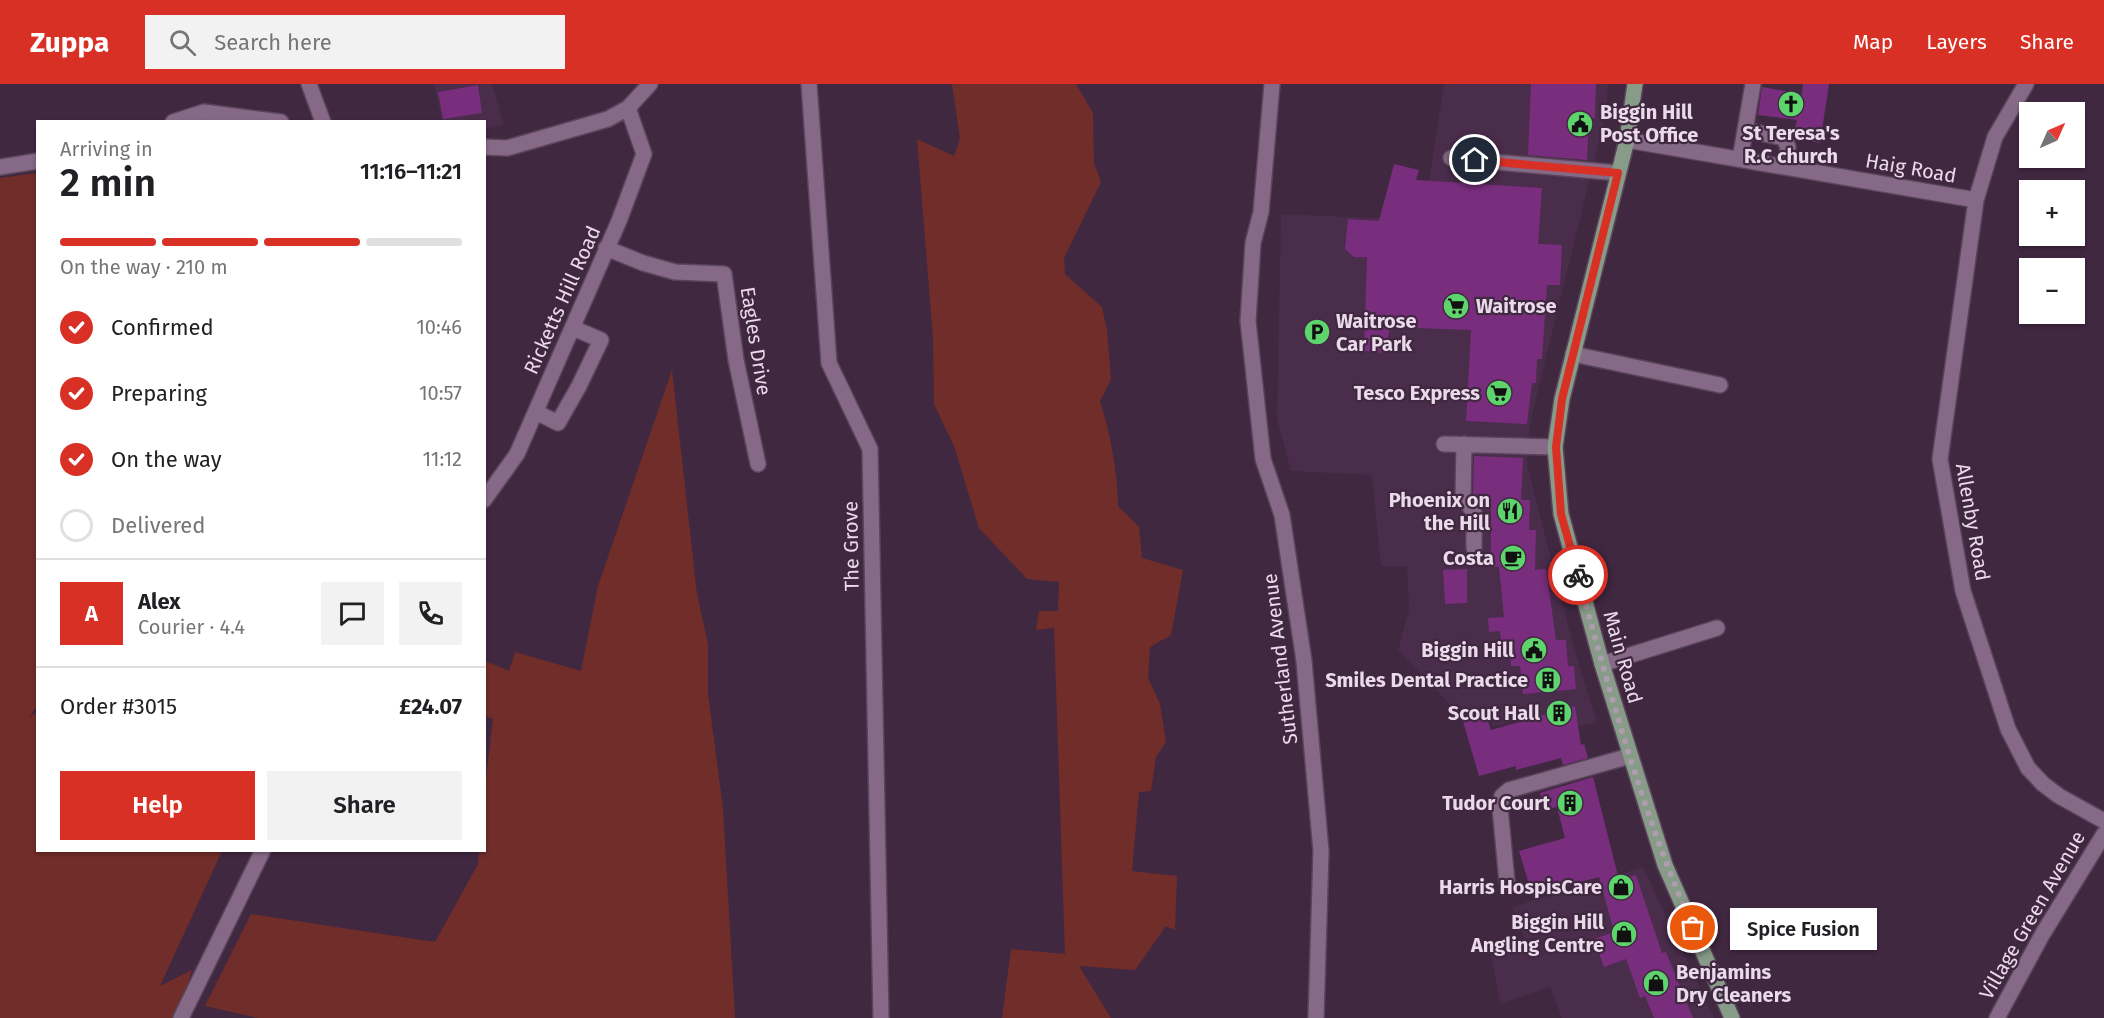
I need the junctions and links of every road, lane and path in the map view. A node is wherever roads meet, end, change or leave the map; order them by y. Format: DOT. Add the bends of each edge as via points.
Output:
graph roads {
  1 [pos="309,84"];
  2 [pos="650,84"];
  3 [pos="809,84"];
  4 [pos="1272,84"];
  5 [pos="1635,84"];
  6 [pos="1753,84"];
  7 [pos="2026,84"];
  8 [pos="628,108"];
  9 [pos="179,120"];
  10 [pos="266,120"];
  11 [pos="321,120"];
  12 [pos="1745,130"];
  13 [pos="1627,140"];
  14 [pos="486,147"];
  15 [pos="1451,158"];
  16 [pos="1740,159"];
  17 [pos="36,161"];
  18 [pos="0,167"];
  19 [pos="1785,167"];
  20 [pos="1618,173"];
  21 [pos="1976,200"];
  22 [pos="606,248"];
  23 [pos="573,328"];
  24 [pos="1573,354"];
  25 [pos="1720,385"];
  26 [pos="536,412"];
  27 [pos="1444,444"];
  28 [pos="1464,444"];
  29 [pos="1556,447"];
  30 [pos="758,464"];
  31 [pos="486,497"];
  32 [pos="1474,548"];
  33 [pos="1717,628"];
  34 [pos="1602,664"];
  35 [pos="1630,756"];
  36 [pos="2104,820"];
  37 [pos="2104,834"];
  38 [pos="262,852"];
  39 [pos="1507,882"];
  40 [pos="181,1018"];
  41 [pos="881,1018"];
  42 [pos="1316,1018"];
  43 [pos="1732,1018"];
  44 [pos="1996,1018"];
  1 -- 11 [label="street"];
  2 -- 8 [label="street"];
  3 -- 41 [label="street, The Grove" via="828,363 870,449"];
  4 -- 42 [label="street, Sutherland Avenue" via="1248,321 1263,459 1282,515 1304,661 1321,850"];
  5 -- 13 [label="main road, Main Road"];
  6 -- 12 [label="street"];
  7 -- 21 [label="street, Allenby Road" via="1995,137"];
  8 -- 14 [label="street" via="608,119 507,148"];
  8 -- 22 [label="street, Ricketts Hill Road" via="644,154"];
  9 -- 10 [label="street" via="204,112"];
  12 -- 16 [label="street"];
  12 -- 19 [label="street" via="1784,138 1788,147"];
  13 -- 16 [label="street, Haig Road"];
  13 -- 20 [label="main road, Main Road"];
  15 -- 20 [label="street"];
  16 -- 19 [label="street, Haig Road"];
  17 -- 18 [label="street"];
  19 -- 21 [label="street, Haig Road"];
  20 -- 24 [label="main road, Main Road"];
  21 -- 36 [label="street, Allenby Road" via="1940,459 1963,591 2008,729 2028,768 2059,796"];
  22 -- 23 [label="street, Ricketts Hill Road"];
  22 -- 30 [label="street, Eagles Drive" via="675,272 724,274 736,360"];
  23 -- 26 [label="street, Ricketts Hill Road"];
  23 -- 26 [label="street" via="600,340 558,423"];
  24 -- 25 [label="street"];
  24 -- 29 [label="main road, Main Road"];
  26 -- 31 [label="street, Ricketts Hill Road" via="517,454"];
  27 -- 28 [label="street"];
  28 -- 29 [label="street"];
  28 -- 32 [label="street" via="1463,496 1474,513"];
  29 -- 34 [label="main road, Main Road" via="1561,514"];
  33 -- 34 [label="street"];
  34 -- 35 [label="main road, Main Road"];
  35 -- 39 [label="street" via="1509,790 1502,796"];
  35 -- 43 [label="main road, Main Road" via="1665,865"];
  37 -- 44 [label="street, Village Green Avenue"];
  38 -- 40 [label="street"];
}
